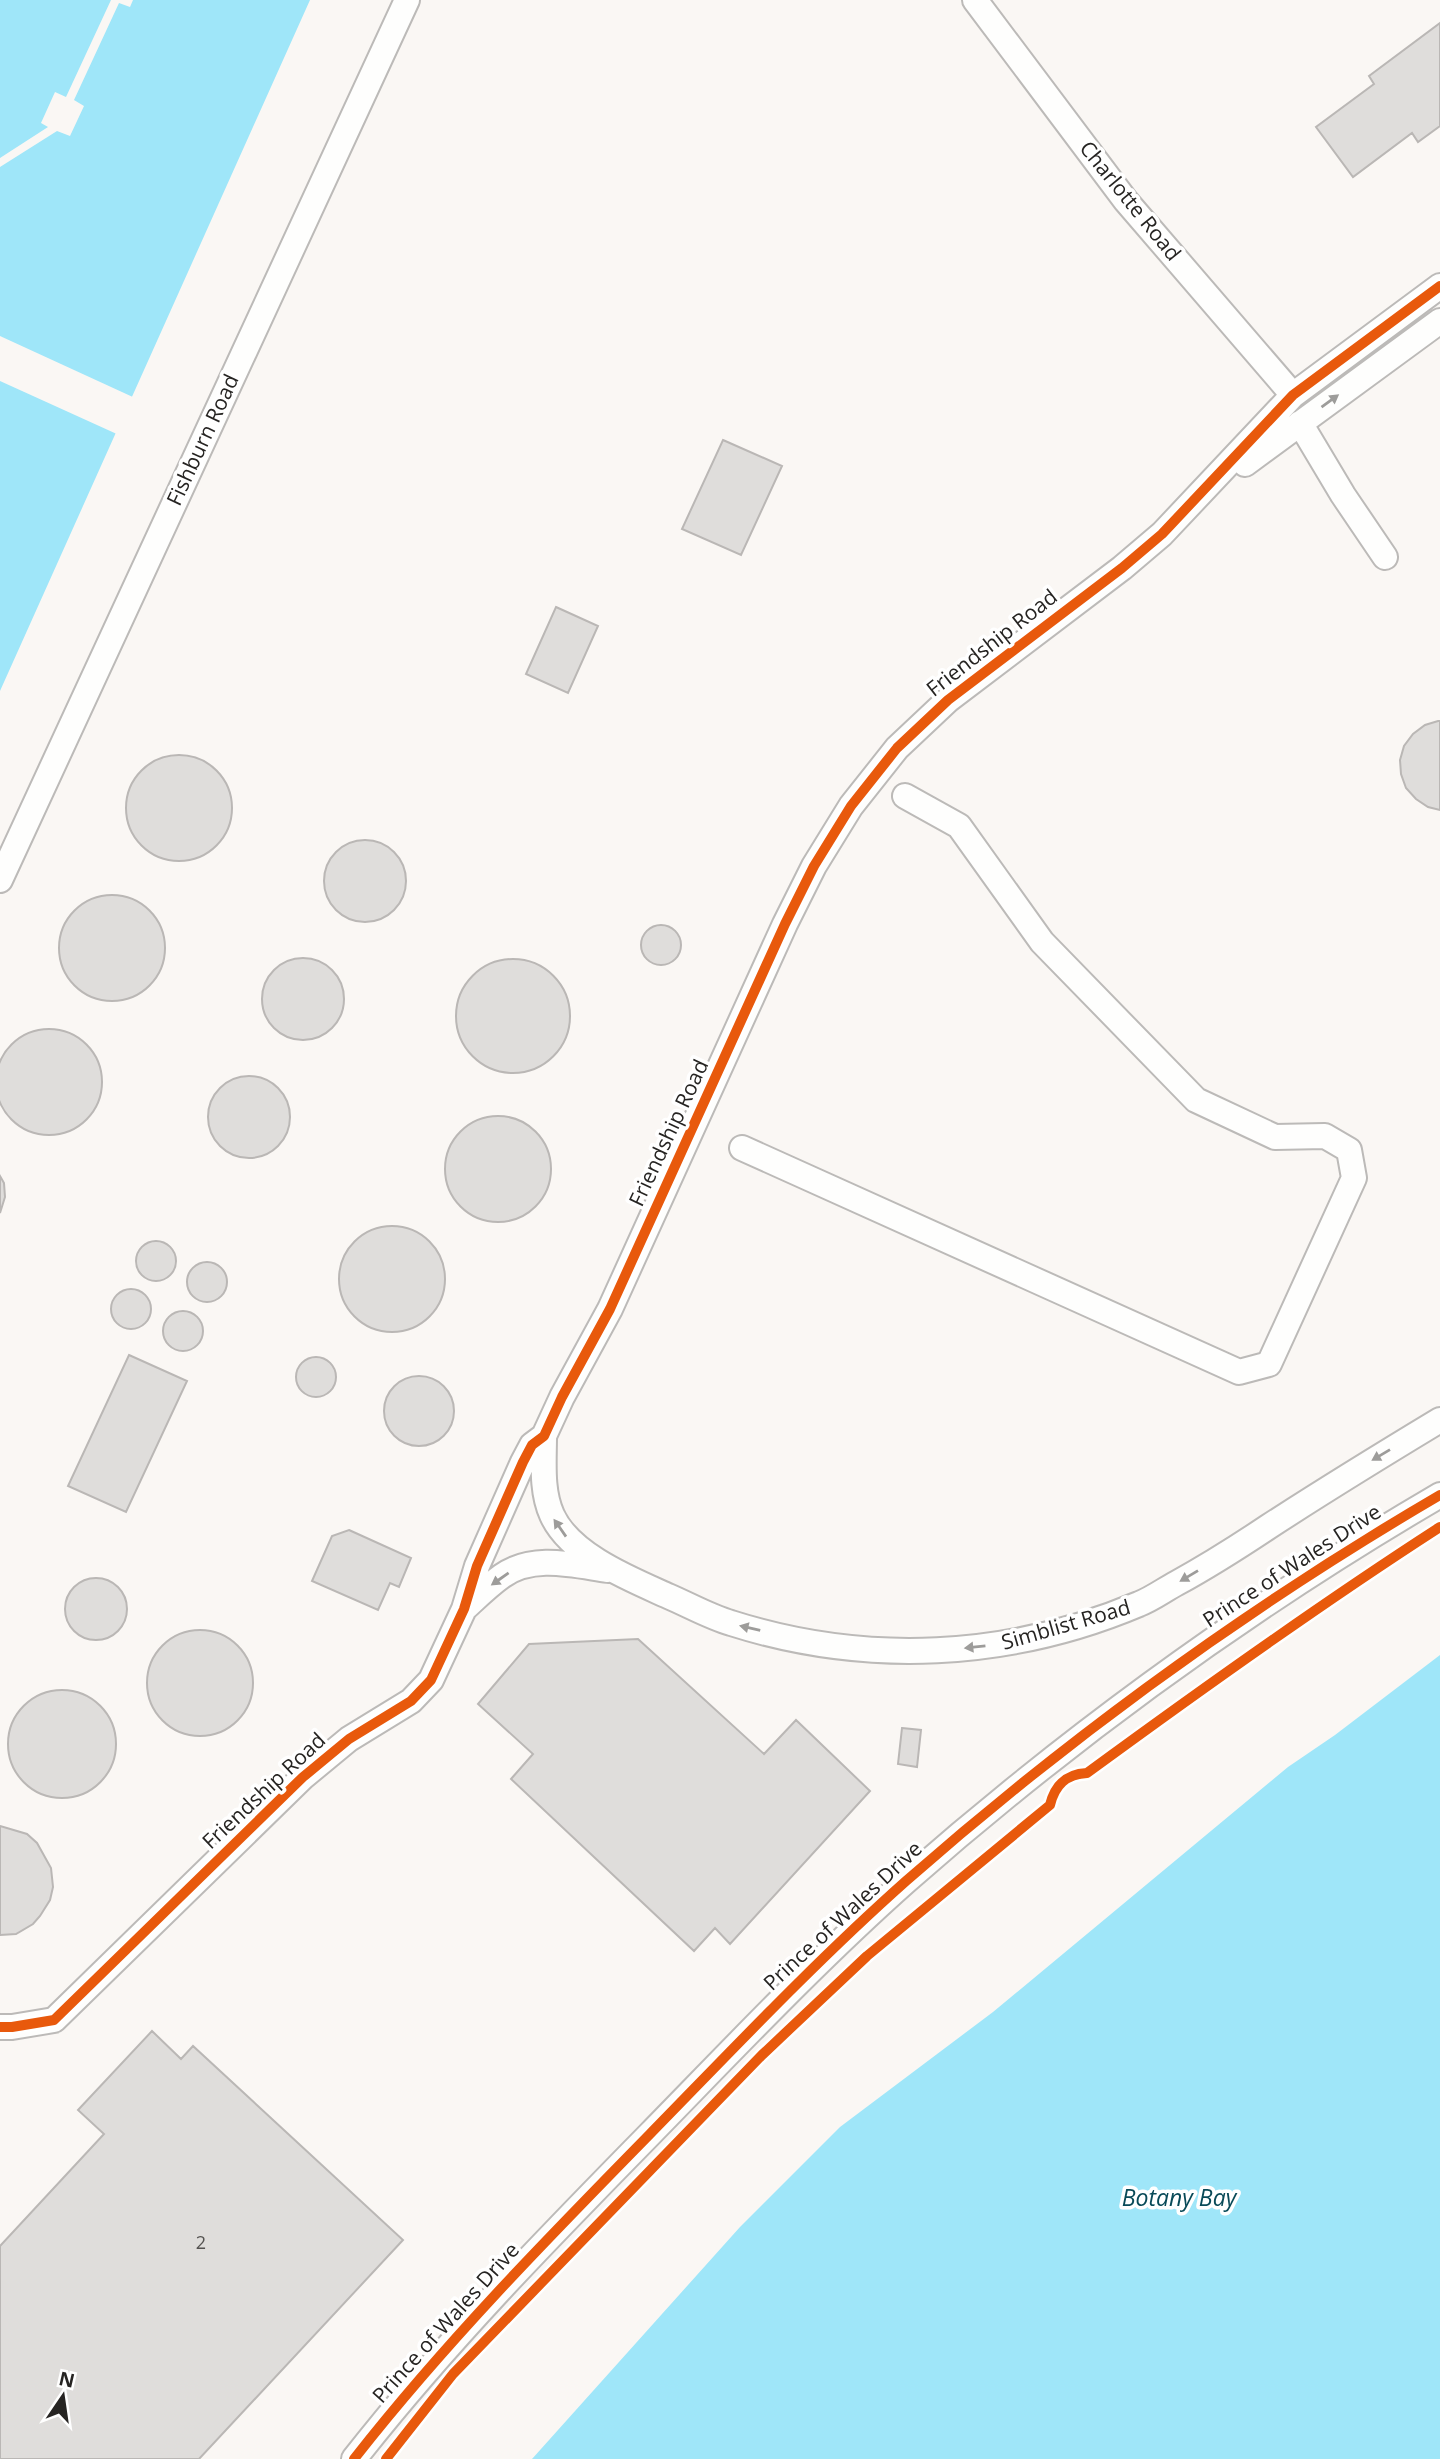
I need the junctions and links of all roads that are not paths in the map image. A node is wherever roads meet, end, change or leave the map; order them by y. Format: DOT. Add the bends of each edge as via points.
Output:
graph roads {
  1 [pos="407,0"];
  2 [pos="975,0"];
  3 [pos="1440,286"];
  4 [pos="1440,321"];
  5 [pos="1293,395"];
  6 [pos="1300,423"];
  7 [pos="1196,499"];
  8 [pos="1385,557"];
  9 [pos="905,796"];
  10 [pos="0,880"];
  11 [pos="741,1148"];
  12 [pos="1440,1420"];
  13 [pos="544,1436"];
  14 [pos="1440,1495"];
  15 [pos="612,1571"];
  16 [pos="464,1609"];
  17 [pos="0,2027"];
  18 [pos="354,2459"];
  1 -- 10 [label="street, Fishburn Road"];
  2 -- 5 [label="street, Charlotte Road" via="1126,201"];
  3 -- 5 [label="street, Friendship Road"];
  6 -- 4 [label="street, Friendship Road, one-way"];
  5 -- 7 [label="street, Friendship Road"];
  6 -- 7 [label="street, Friendship Road"];
  6 -- 8 [label="street"];
  7 -- 13 [label="street, Friendship Road" via="1122,568 948,700 897,748 851,806 785,924 610,1310"];
  9 -- 11 [label="street" via="959,826 1042,942 1196,1100 1275,1137 1325,1136 1349,1150 1354,1178 1269,1364 1239,1372"];
  12 -- 15 [label="street, Simblist Road, one-way" via="1141,1603 1012,1643 942,1651 879,1651 810,1642 730,1623"];
  15 -- 13 [label="street, Simblist Road, one-way" via="564,1535 551,1514 544,1482"];
  13 -- 16 [label="street, Friendship Road" via="532,1445 523,1462 477,1566"];
  14 -- 18 [label="street, Prince of Wales Drive" via="1190,1656 1048,1763 906,1881 796,1984 555,2231 436,2357"];
  15 -- 16 [label="street, Simblist Road, one-way" via="539,1563 503,1575"];
  16 -- 17 [label="street, Friendship Road" via="431,1680 411,1701 349,1739 303,1777 54,2020"];
}
